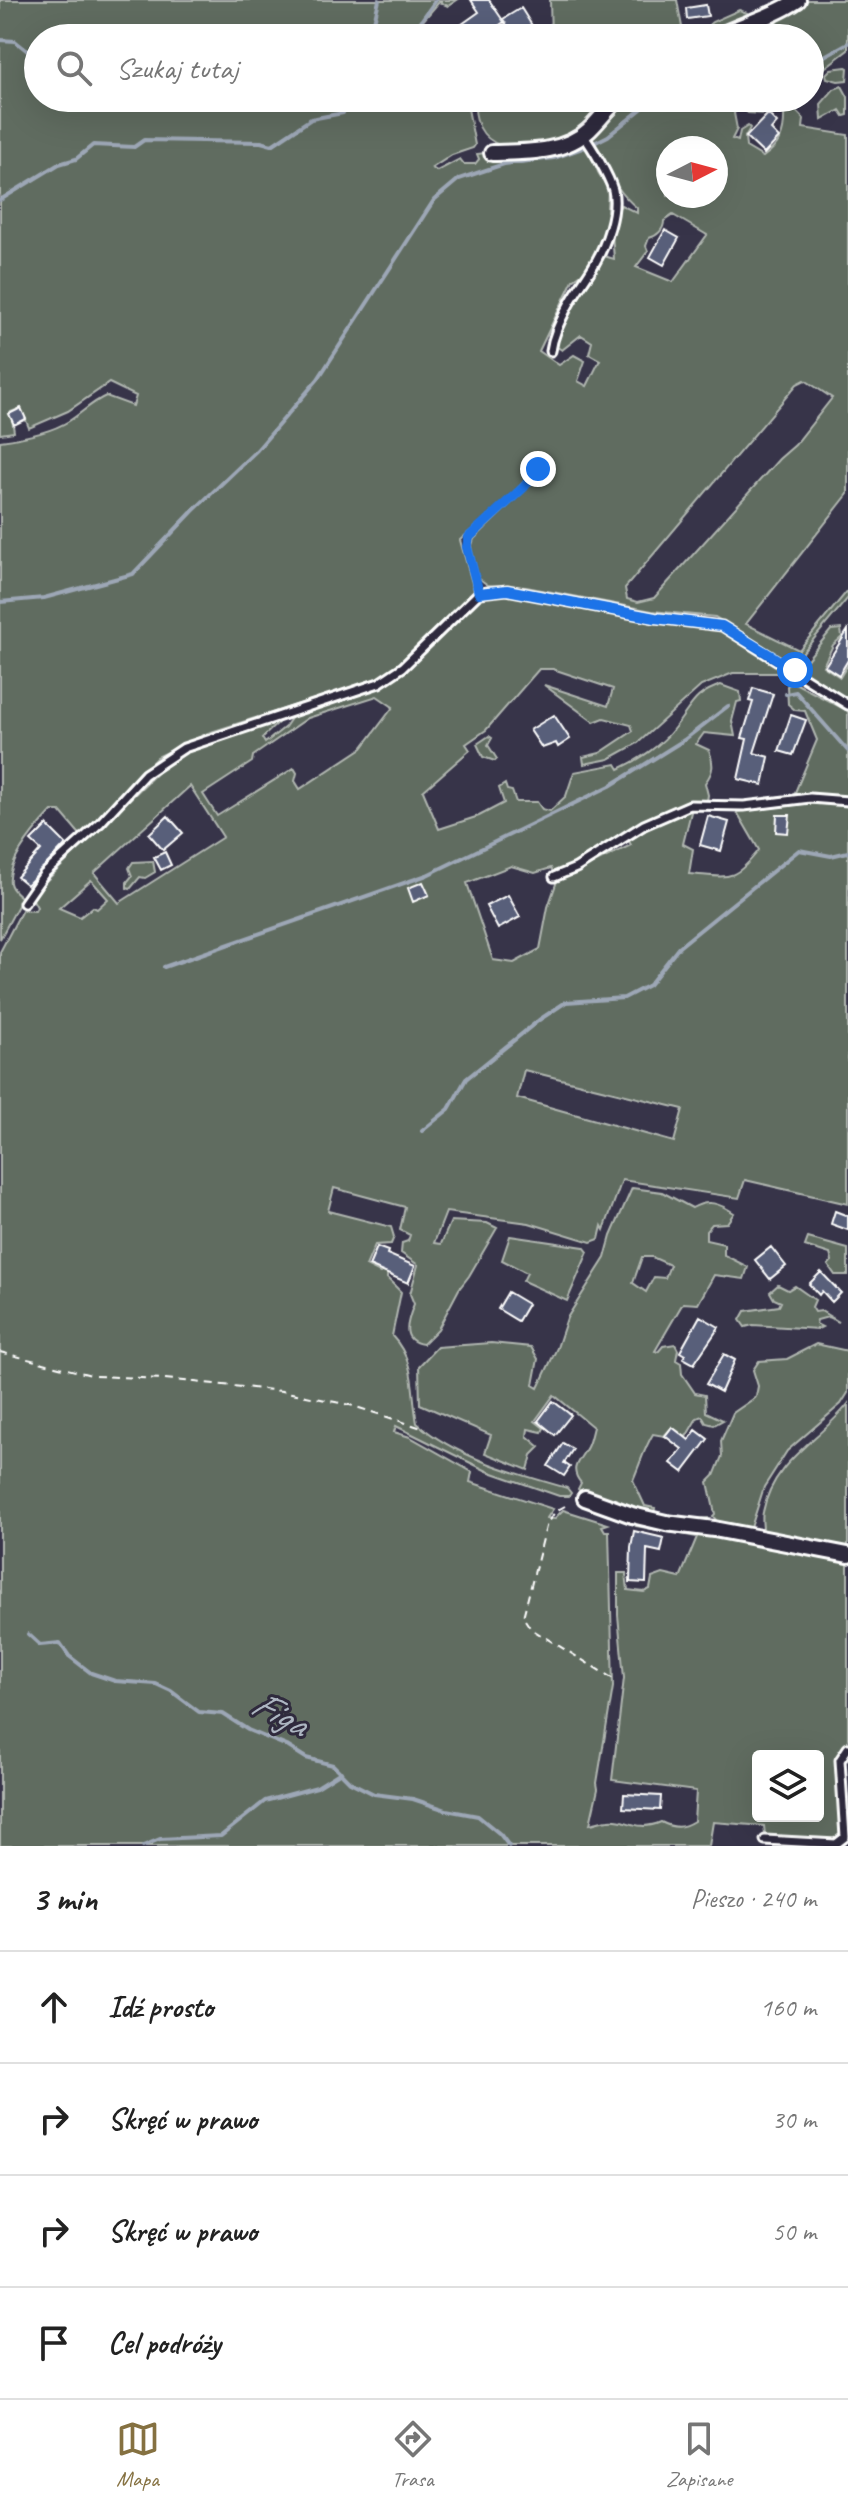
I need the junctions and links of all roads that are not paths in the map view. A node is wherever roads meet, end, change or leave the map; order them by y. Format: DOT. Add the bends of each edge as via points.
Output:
graph roads {
  1 [pos="798,0"];
  2 [pos="743,24"];
  3 [pos="606,112"];
  4 [pos="583,135"];
  5 [pos="492,153"];
  6 [pos="551,351"];
  7 [pos="848,705"];
  8 [pos="848,801"];
  9 [pos="554,877"];
  10 [pos="24,903"];
  11 [pos="585,1498"];
  12 [pos="848,1555"];
  13 [pos="848,1748"];
  14 [pos="765,1840"];
  1 -- 2 [label="street"];
  3 -- 4 [label="street"];
  4 -- 5 [label="street" via="558,147"];
  4 -- 6 [label="lane" via="613,191 612,213 606,239 574,291"];
  7 -- 10 [label="lane" via="722,626 507,590 479,593 403,667 379,683 184,748 145,774 44,874"];
  8 -- 9 [label="lane" via="690,805"];
  11 -- 12 [label="street" via="666,1523"];
  13 -- 14 [label="lane" via="840,1760 843,1840"];
}
